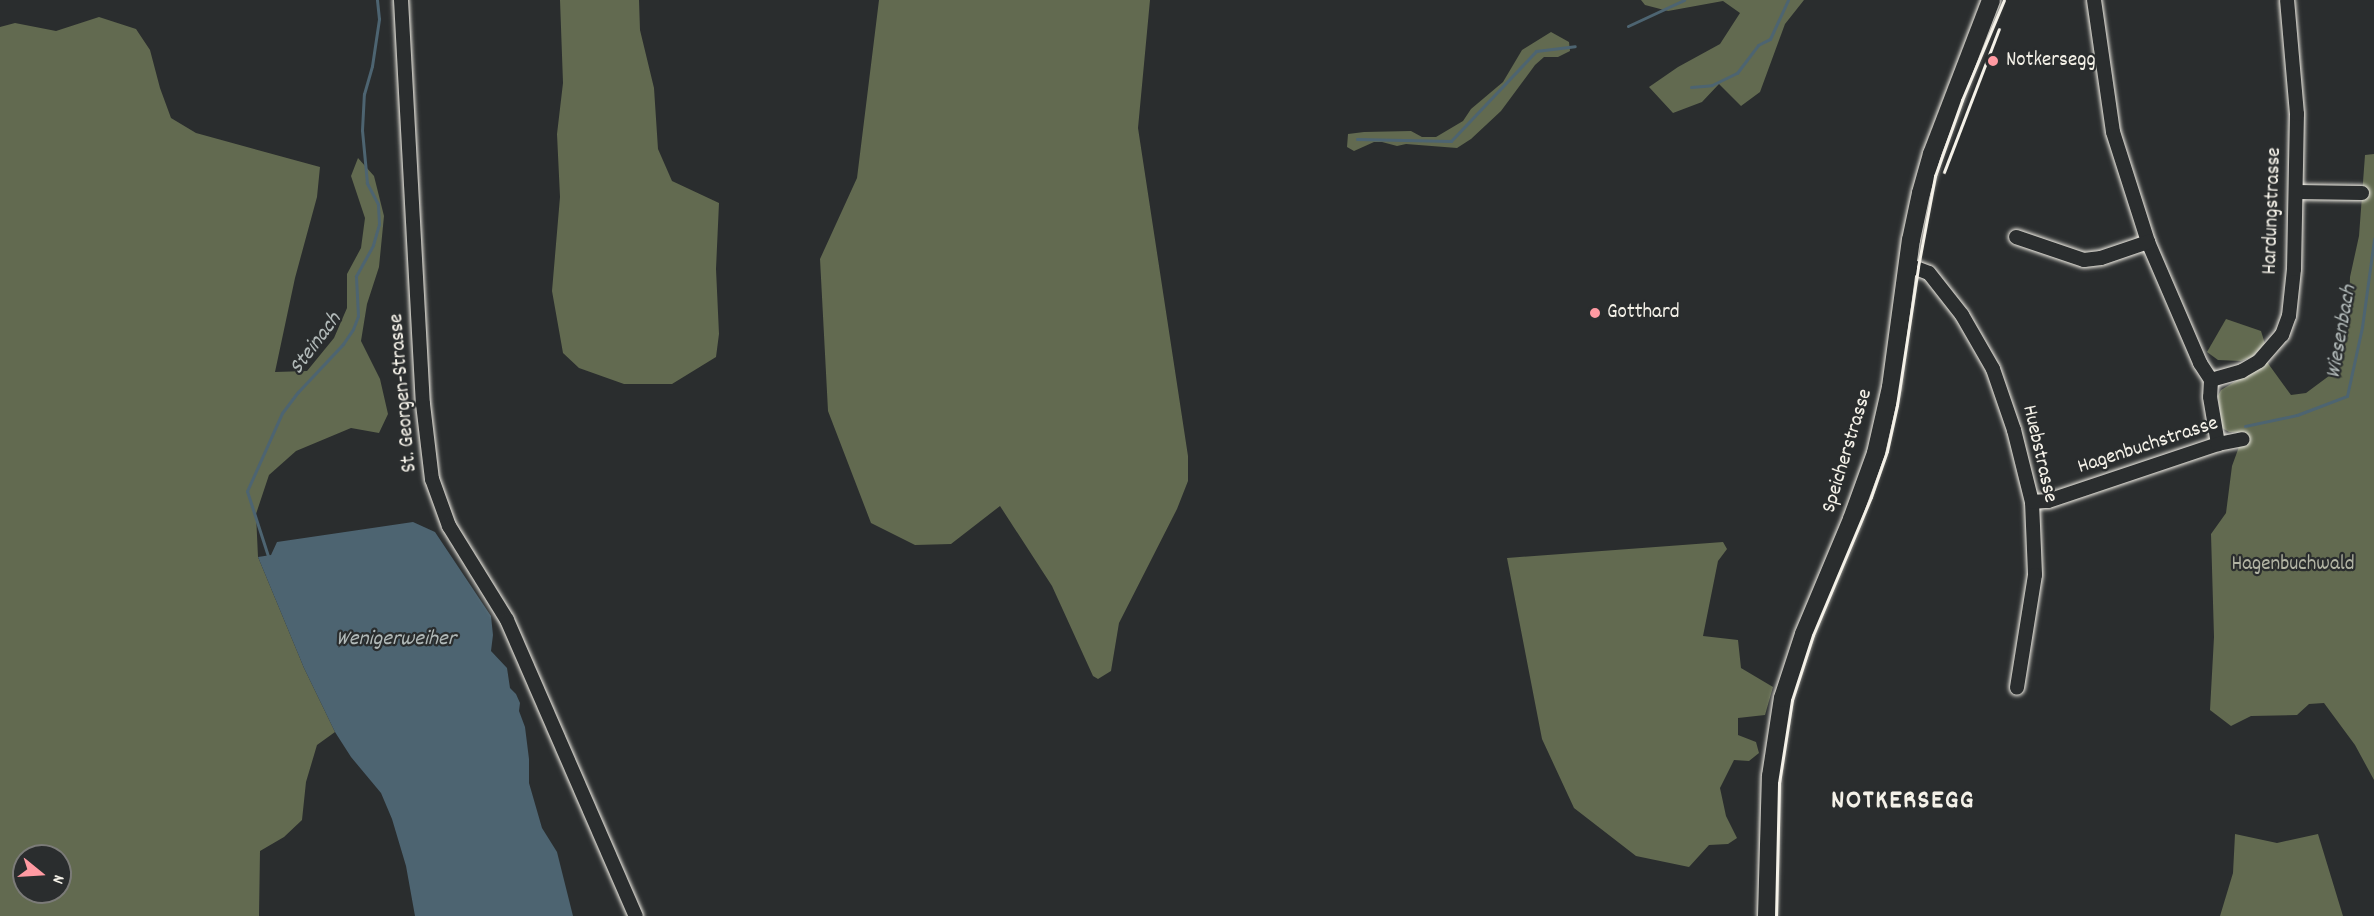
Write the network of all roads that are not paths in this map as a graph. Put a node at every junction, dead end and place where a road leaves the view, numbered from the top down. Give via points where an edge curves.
1 (401, 0) edge
2 (1991, 0) edge
3 (2094, 0) edge
4 (2287, 0) edge
5 (2297, 192) junction
6 (2362, 193) dead end
7 (2016, 237) dead end
8 (2148, 242) junction
9 (1908, 265) junction
10 (2211, 380) junction
11 (2243, 439) dead end
12 (2218, 444) junction
13 (2032, 502) junction
14 (2017, 688) dead end
15 (636, 916) edge
16 (1767, 916) edge

1 - 15 street, St. Georgen-Strasse via 423,392 432,480 446,521 507,620 525,658
2 - 9 main road, Speicherstrasse via 1932,154 1916,212
3 - 8 street via 2113,132
4 - 5 street, Hardungstrasse via 2297,114
5 - 6 street
5 - 10 street, Hardungstrasse via 2294,269 2289,316 2282,335 2259,361 2242,371
7 - 8 street via 2084,260
8 - 10 street
9 - 13 street, Huebstrasse via 1924,269 1938,283 1993,369
9 - 16 main road, Speicherstrasse via 1891,387 1876,453 1804,634 1783,698 1771,776
10 - 12 street
11 - 12 street, Hagenbuchstrasse
12 - 13 street, Hagenbuchstrasse via 2048,501
13 - 14 street, Huebstrasse via 2035,574

